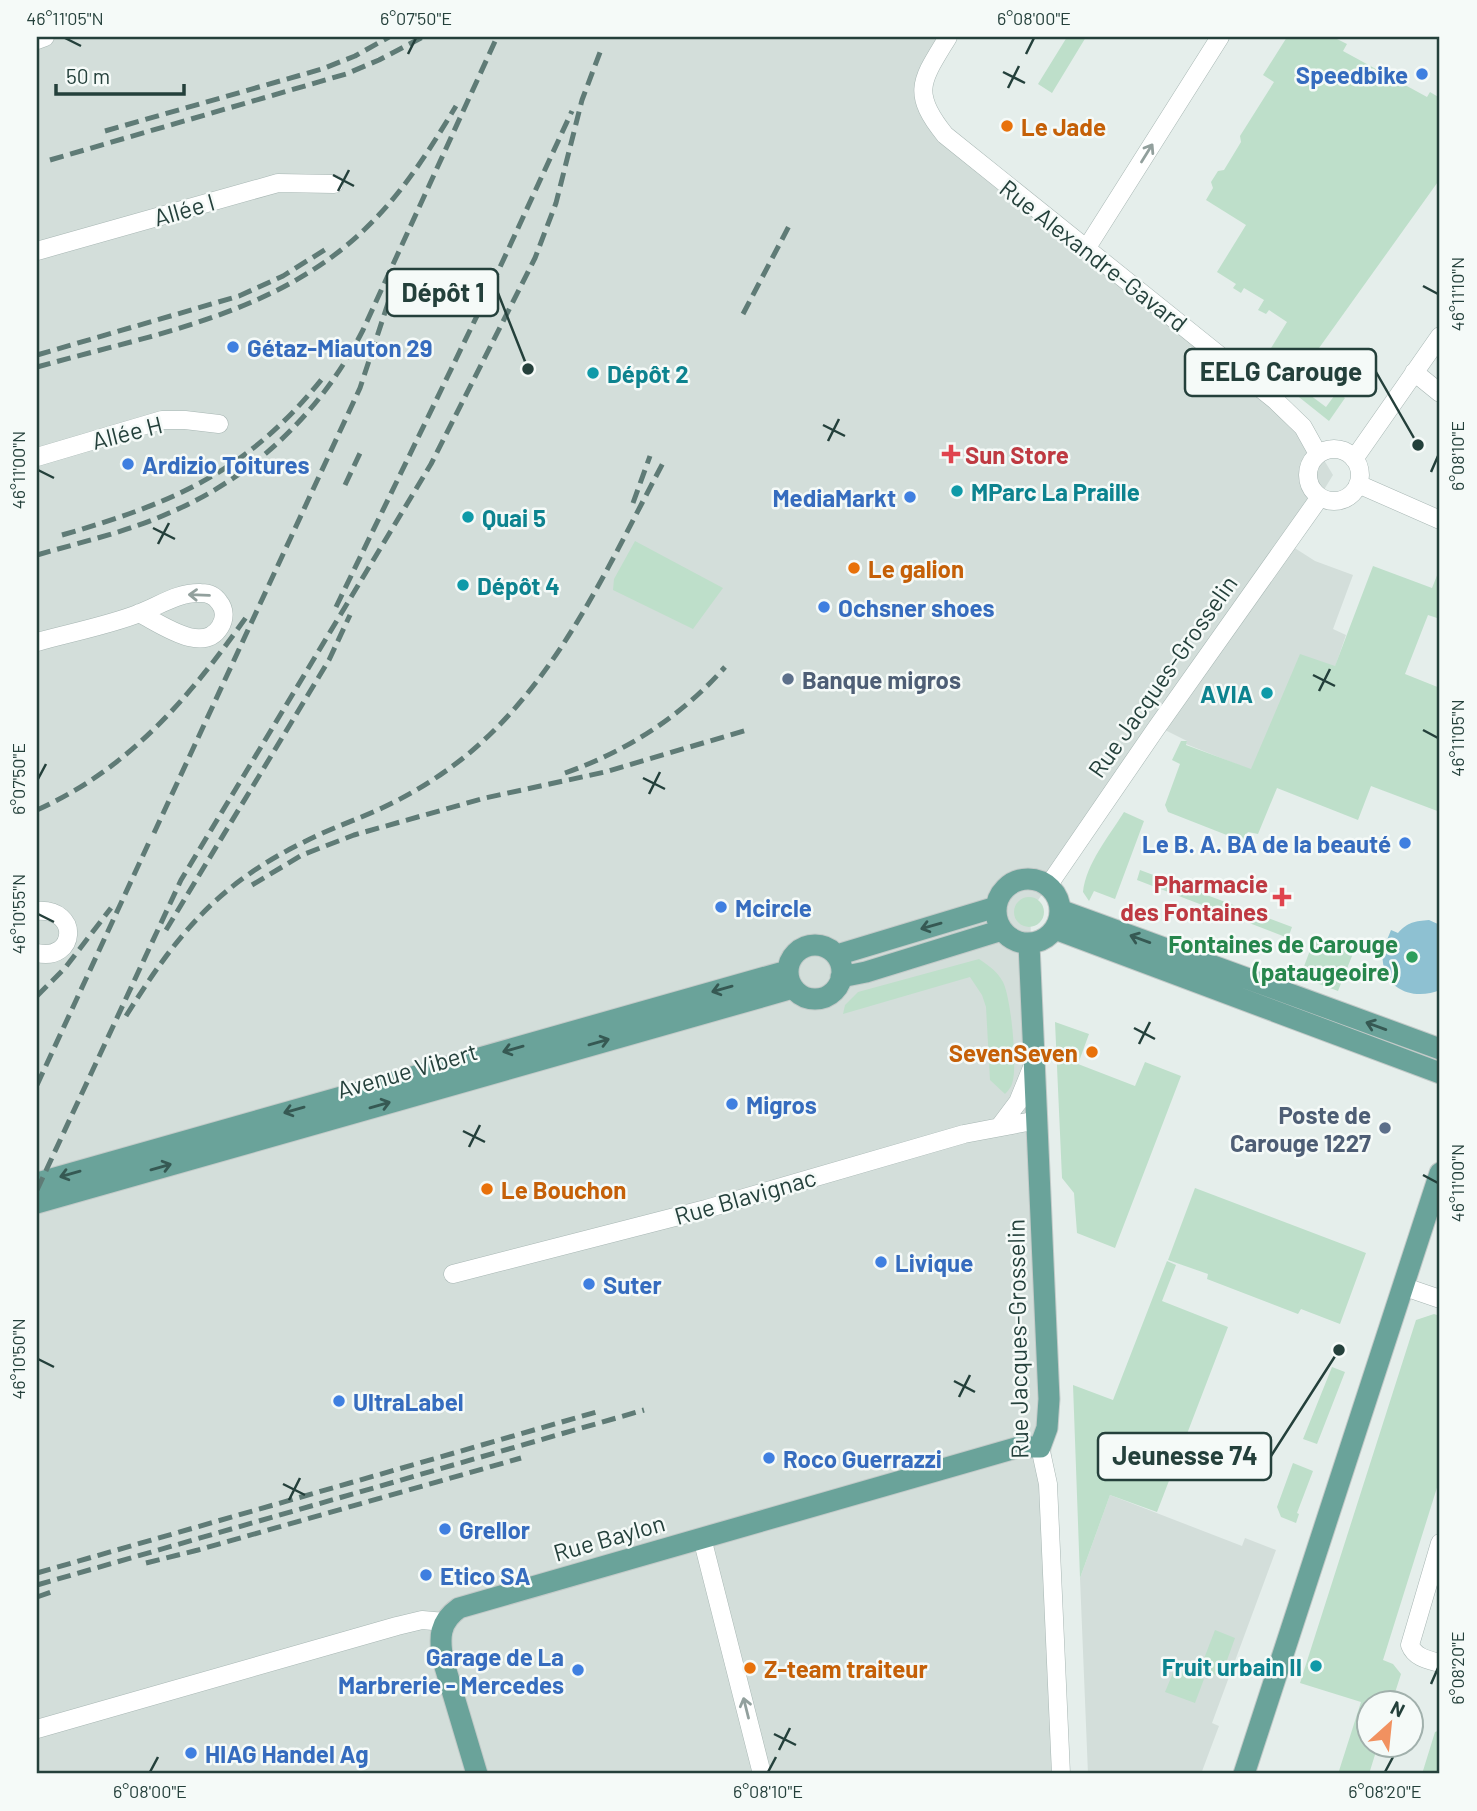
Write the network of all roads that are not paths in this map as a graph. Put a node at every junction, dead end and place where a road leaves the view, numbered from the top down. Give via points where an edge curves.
1 (45, 37) edge
2 (948, 37) edge
3 (1220, 37) edge
4 (37, 40) edge
5 (334, 184) dead end
6 (1086, 249) junction
7 (37, 251) edge
8 (1440, 336) edge
9 (1414, 372) junction
10 (1440, 393) edge
11 (219, 424) dead end
12 (1318, 454) junction
13 (37, 457) edge
14 (1354, 459) junction
15 (1358, 484) junction
16 (1320, 497) junction
17 (1440, 520) edge
18 (139, 613) dead end
19 (37, 642) edge
20 (1048, 886) junction
21 (996, 907) junction
22 (37, 911) edge
23 (1058, 919) junction
24 (1002, 930) junction
25 (1029, 944) junction
26 (37, 953) edge
27 (837, 955) junction
28 (842, 976) junction
29 (790, 980) junction
30 (1440, 1049) edge
31 (1033, 1063) junction
32 (1440, 1073) edge
33 (1038, 1120) junction
34 (1000, 1126) junction
35 (1440, 1173) edge
36 (37, 1183) edge
37 (37, 1203) edge
38 (453, 1274) dead end
39 (1402, 1286) junction
40 (1440, 1299) edge
41 (1040, 1447) junction
42 (702, 1538) junction
43 (1440, 1543) edge
44 (444, 1622) junction
45 (1440, 1663) edge
46 (37, 1729) edge
47 (477, 1774) edge
48 (762, 1774) edge
49 (1061, 1774) edge
50 (1244, 1774) edge

1 - 4 street
2 - 6 street, Rue Alexandre-Gavard via 923,83 927,112 955,145
6 -> 3 street
5 - 7 street, Allée I via 278,183
6 - 12 street, Rue Alexandre-Gavard via 1291,413
8 - 9 street
9 - 10 street
9 - 14 street
11 - 13 street, Allée H via 162,421
12 - 14 street via 1337,449
12 - 16 street via 1307,474
14 - 15 street
15 - 16 street via 1338,500
15 - 17 street
16 - 20 street, Rue Jacques-Grosselin
18 - 19 street
20 - 21 main road via 1033,880 1017,881 1003,891
20 - 23 main road via 1057,897
21 - 24 main road
21 -> 27 main road
22 - 26 street via 59,915 68,932 59,950 49,955
23 - 25 main road via 1046,938
30 -> 23 main road
23 - 32 main road
24 - 25 main road
24 - 28 main road
25 - 31 main road, Rue Jacques-Grosselin
27 - 28 main road
27 - 29 main road via 823,946 805,946 792,958
28 - 29 main road, Avenue Vibert via 835,990 820,998 805,997
29 -> 36 main road, Avenue Vibert
37 -> 29 main road, Avenue Vibert
31 - 33 main road, Rue Jacques-Grosselin
31 - 34 street via 1018,1102
33 - 34 street, Rue Blavignac
33 - 41 main road, Rue Jacques-Grosselin via 1049,1399
34 - 38 street, Rue Blavignac
35 - 39 main road
39 - 40 street
39 - 50 main road
41 - 42 main road, Rue Baylon via 1020,1447
41 - 49 street, Rue Jacques-Grosselin via 1048,1484
42 - 44 main road, Rue Baylon via 467,1605
48 -> 42 street
43 - 45 street via 1410,1645 1419,1656
44 - 46 street via 422,1620 397,1626
44 - 47 main road via 439,1642

